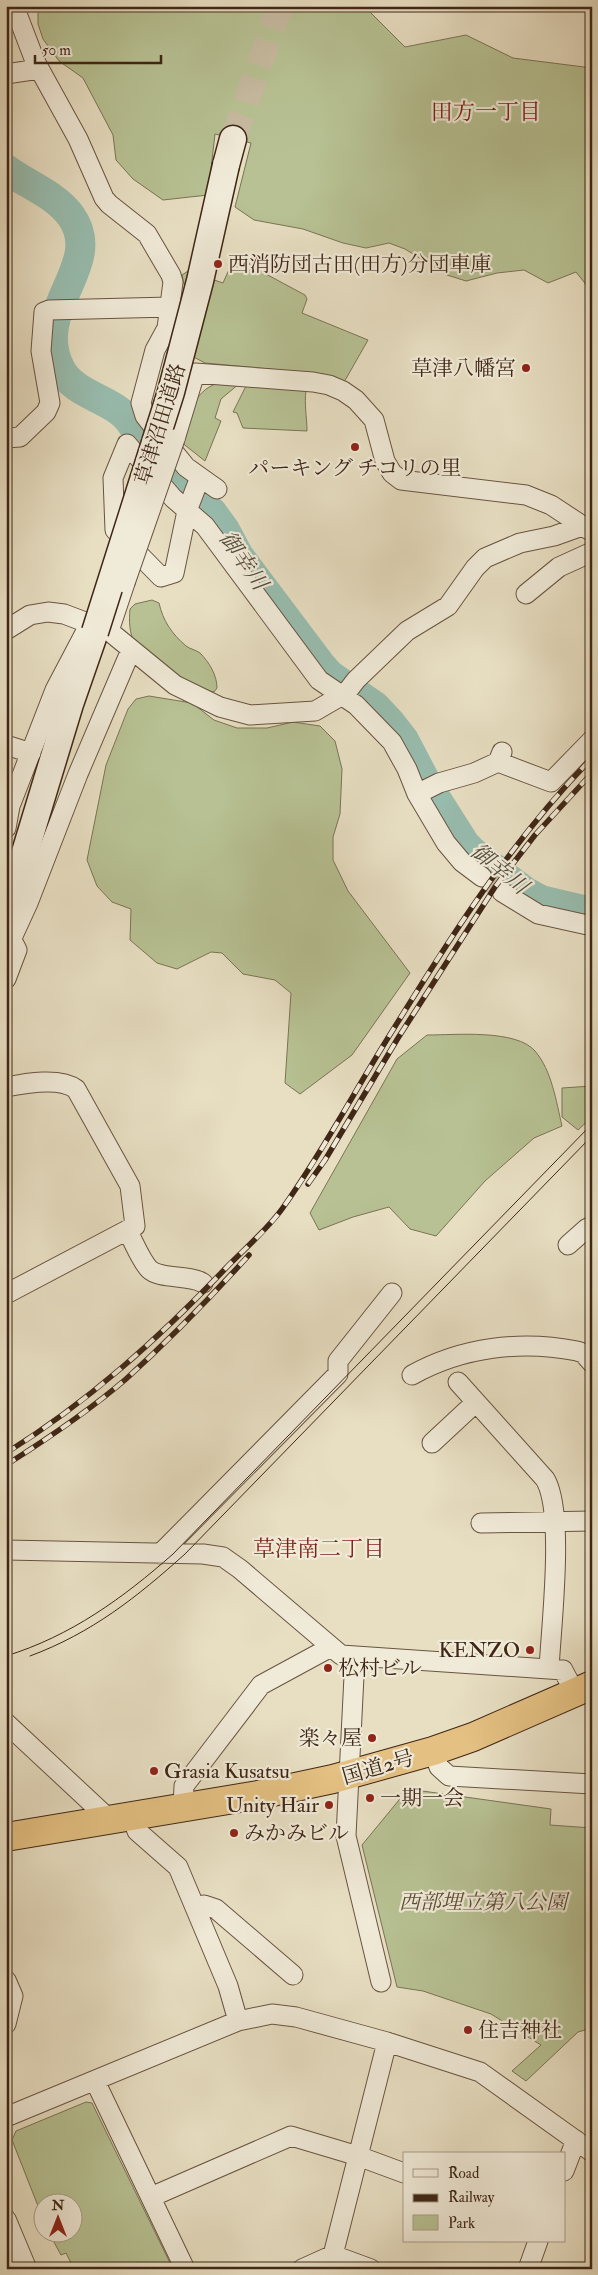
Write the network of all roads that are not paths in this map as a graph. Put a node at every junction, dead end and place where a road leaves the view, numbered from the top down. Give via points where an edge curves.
1 (14, 6) edge
2 (39, 69) junction
3 (6, 74) edge
4 (233, 139) tunnel mouth
5 (170, 308) junction
6 (167, 328) junction
7 (195, 373) junction
8 (6, 438) edge
9 (200, 479) junction
10 (217, 488) dead end
11 (188, 509) junction
12 (588, 529) edge
13 (592, 552) edge
14 (526, 594) dead end
15 (6, 630) edge
16 (97, 630) junction
17 (131, 650) junction
18 (348, 691) junction
19 (70, 704) junction
20 (592, 740) edge
21 (6, 745) edge
22 (31, 753) junction
23 (425, 790) junction
24 (6, 828) edge
25 (6, 863) edge
26 (482, 877) tunnel mouth
27 (502, 892) tunnel mouth
28 (6, 915) edge
29 (592, 926) edge
30 (10, 948) edge
31 (6, 979) edge
32 (6, 1087) edge
33 (592, 1226) edge
34 (127, 1230) junction
35 (568, 1245) dead end
36 (203, 1283) dead end
37 (392, 1293) dead end
38 (6, 1294) edge
39 (592, 1363) edge
40 (412, 1375) dead end
41 (458, 1382) dead end
42 (475, 1403) junction
43 (432, 1442) dead end
44 (592, 1521) edge
45 (555, 1522) junction
46 (481, 1523) dead end
47 (6, 1550) edge
48 (160, 1554) junction
49 (331, 1647) junction
50 (355, 1656) junction
51 (549, 1669) junction
52 (583, 1689) edge
53 (6, 1723) edge
54 (433, 1751) junction
55 (349, 1775) junction
56 (592, 1784) edge
57 (183, 1806) junction
58 (121, 1818) junction
59 (6, 1837) edge
60 (196, 1908) junction
61 (293, 1975) dead end
62 (6, 1980) edge
63 (381, 1982) dead end
64 (238, 2021) junction
65 (6, 2024) edge
66 (387, 2042) junction
67 (95, 2081) junction
68 (6, 2117) edge
69 (576, 2140) junction
70 (592, 2152) edge
71 (358, 2156) junction
72 (566, 2166) edge
73 (403, 2172) edge
74 (151, 2197) junction
75 (6, 2219) edge
76 (538, 2242) edge
77 (333, 2255) junction
78 (6, 2265) edge
79 (8, 2269) edge
80 (27, 2269) edge
81 (185, 2269) edge
82 (302, 2269) edge
83 (371, 2269) edge
84 (528, 2269) edge

1 - 2 street
2 - 3 street
2 - 5 street via 78,139 104,198 147,234 171,276
4 - 16 street, 草津沼田道路, bridge via 171,392 119,550
5 - 6 street
5 - 8 street via 44,312 41,351 50,403 46,412 20,437
6 - 7 street via 171,352
6 - 9 street via 155,350 141,403 145,416 186,467
7 - 12 street via 328,385 356,400 372,417 385,461 401,480 526,495 551,505
7 - 16 street, bridge via 125,583
9 - 10 street
9 - 11 street
11 - 11 street via 174,573 161,577 115,530 112,478 127,444 173,498
11 - 18 street via 205,526 319,680
12 - 18 street via 520,543 485,558 448,606 407,632
13 - 14 street via 559,567
15 - 16 street via 30,615 48,612 79,618
16 - 17 street
16 - 19 street, 草津沼田道路
16 - 22 street via 55,690
17 - 18 street via 192,694 220,707 250,715 315,712
17 - 30 street
18 - 23 street via 392,742 407,769
19 - 25 street, 草津沼田道路
19 - 28 street, 草津沼田道路
20 - 23 street via 551,782 500,757 474,773
21 - 22 street
22 - 24 street via 10,806
23 - 26 street via 454,853
27 - 29 street via 538,914
30 - 31 street via 17,950
32 - 34 street via 48,1083 70,1084 76,1089 130,1186 135,1226
33 - 35 street
34 - 36 street via 149,1269 156,1274 195,1278
34 - 38 street
37 - 48 street via 338,1360 338,1374
39 - 40 street via 577,1351 528,1345 483,1349
41 - 42 street
42 - 43 street
42 - 45 street via 545,1479 551,1493
44 - 45 street
45 - 46 street
45 - 51 street
47 - 48 street
48 - 49 street via 213,1555 232,1562
49 - 50 street via 341,1655
49 - 57 street via 261,1685 184,1786
50 - 51 street
50 - 55 street
51 - 52 street via 563,1670
52 - 54 highway, 国道2号 via 506,1724
53 - 58 street
54 - 55 highway, 国道2号
54 - 56 street via 439,1767 449,1776
55 - 57 highway, 国道2号 via 258,1795
55 - 63 street via 346,1836
57 - 58 highway, 国道2号
58 - 59 highway, 国道2号
58 - 60 street via 178,1867
60 - 61 street via 204,1905 216,1909
60 - 64 street via 228,1986
62 - 65 street via 13,1996
64 - 66 street via 272,2014 296,2017
64 - 67 street
66 - 69 street via 480,2072
66 - 71 street
67 - 68 street
67 - 74 street
69 - 70 street
69 - 72 street
71 - 73 street
71 - 74 street via 291,2136
71 - 77 street
74 - 81 street
75 - 80 street
76 - 84 street
77 - 82 street
77 - 83 street
78 - 79 street

